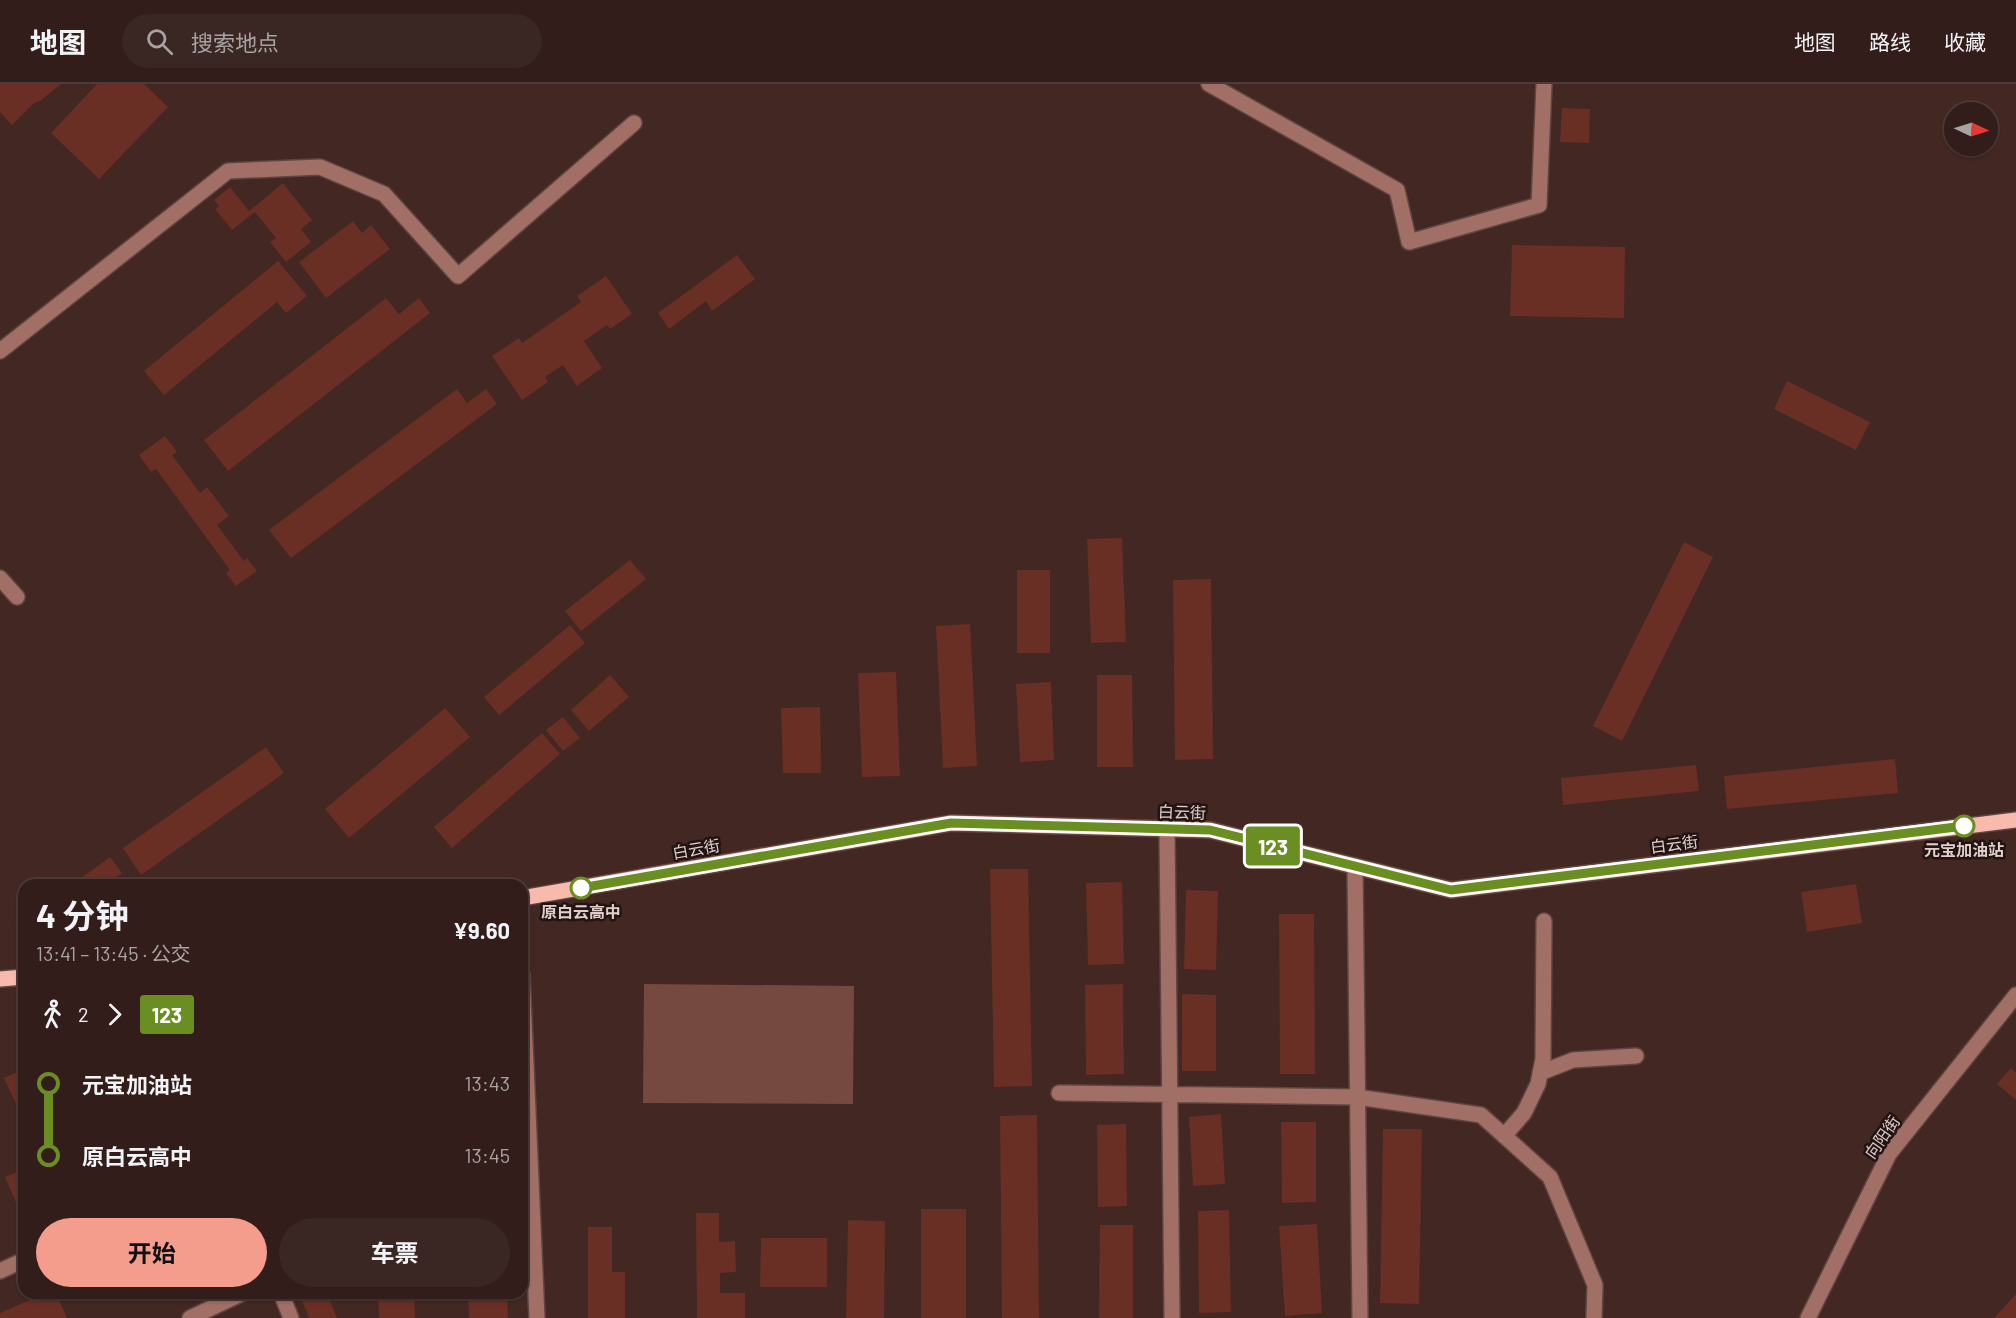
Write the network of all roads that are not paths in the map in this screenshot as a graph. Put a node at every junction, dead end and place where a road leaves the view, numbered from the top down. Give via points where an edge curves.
1 (1209, 84) edge
2 (1544, 84) edge
3 (634, 123) dead end
4 (0, 351) edge
5 (0, 578) edge
6 (18, 597) dead end
7 (2016, 820) edge
8 (1167, 829) junction
9 (1355, 866) junction
10 (528, 897) edge
11 (1544, 921) dead end
12 (18, 978) edge
13 (0, 979) edge
14 (2016, 995) edge
15 (1636, 1056) dead end
16 (1540, 1073) junction
17 (1059, 1093) dead end
18 (1171, 1094) junction
19 (1357, 1096) junction
20 (1504, 1136) junction
21 (528, 1215) edge
22 (18, 1263) edge
23 (0, 1271) edge
24 (230, 1299) edge
25 (283, 1299) edge
26 (190, 1318) edge
27 (291, 1318) edge
28 (537, 1318) edge
29 (1172, 1318) edge
30 (1360, 1318) edge
31 (1594, 1318) edge
32 (1808, 1318) edge

1 - 2 street via 1397,190 1409,242 1539,205
3 - 4 street via 458,276 384,194 320,167 228,171
5 - 6 street
7 - 9 main road, 白云街 via 1451,890
8 - 9 main road, 白云街 via 1210,830
8 - 10 main road, 白云街 via 951,823
8 - 18 street
9 - 19 street
11 - 16 street
12 - 13 main road
14 - 32 street, 向阳街 via 1888,1154
15 - 16 street via 1574,1060
16 - 20 street via 1524,1113
17 - 18 street
18 - 19 street
18 - 29 street
19 - 20 street via 1481,1115
19 - 30 street
20 - 31 street via 1550,1177 1595,1285
21 - 28 street
22 - 23 street
24 - 26 street
25 - 27 street

